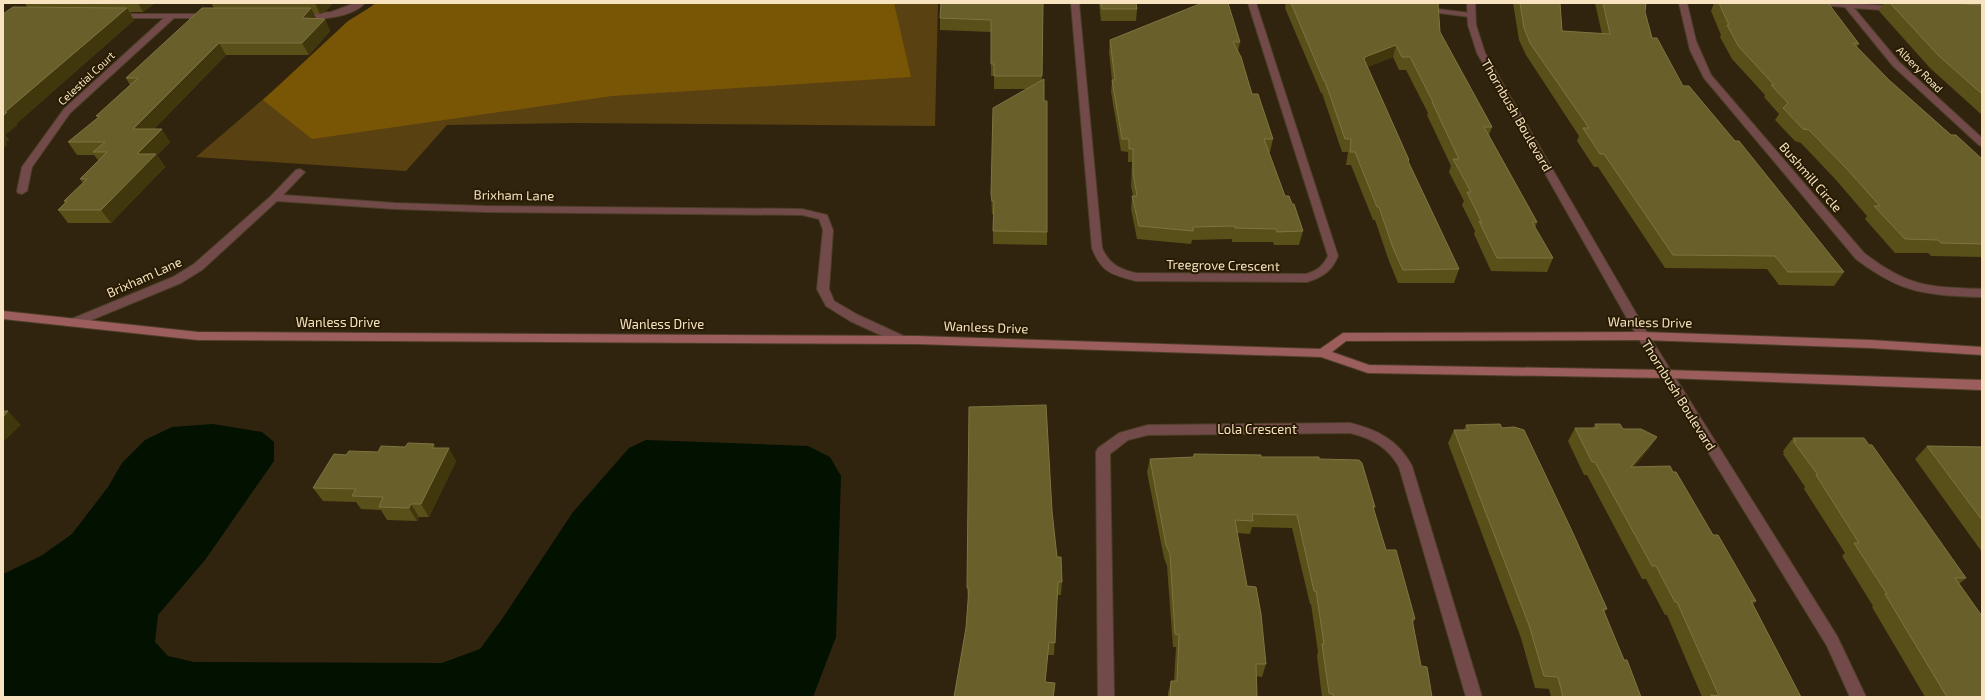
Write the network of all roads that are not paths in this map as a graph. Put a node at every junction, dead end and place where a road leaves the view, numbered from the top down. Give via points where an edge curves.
1 (361, 3) edge
2 (1075, 3) edge
3 (1252, 3) edge
4 (1471, 3) edge
5 (1683, 3) edge
6 (1818, 3) edge
7 (1846, 5) junction
8 (1415, 8) edge
9 (1902, 9) edge
10 (1470, 15) junction
11 (108, 16) edge
12 (172, 16) junction
13 (217, 16) edge
14 (293, 17) edge
15 (1982, 143) edge
16 (300, 172) dead end
17 (22, 191) dead end
18 (275, 198) junction
19 (1982, 293) edge
20 (3, 315) edge
21 (73, 322) junction
22 (1643, 336) junction
23 (902, 340) junction
24 (1982, 351) edge
25 (1322, 352) junction
26 (1666, 374) junction
27 (1982, 385) edge
28 (1106, 697) edge
29 (1474, 697) edge
30 (1858, 697) edge

1 - 14 street via 336,15
2 - 3 street, Treegrove Crescent via 1097,248 1102,262 1116,272 1136,277 1307,278 1328,267 1333,256
4 - 10 street, Thornbush Boulevard
5 - 19 street, Bushmill Circle via 1689,36 1697,60 1707,76 1860,256 1897,282 1925,291
6 - 7 street
7 - 9 street
7 - 15 street, Albery Road via 1901,69
8 - 10 street
10 - 22 street, Thornbush Boulevard via 1481,53
11 - 12 street
12 - 13 street
12 - 17 street, Celestial Court via 67,111 27,168
16 - 18 street
18 - 21 street, Brixham Lane via 198,267 177,280
18 - 23 street, Brixham Lane via 485,209 802,212 823,217 828,230 822,289 830,303 854,318
20 - 21 main road, Wanless Drive
21 - 23 main road, Wanless Drive via 198,336
22 - 24 main road, Wanless Drive via 1870,344
22 - 25 main road, Wanless Drive via 1343,337
22 - 26 street, Thornbush Boulevard
23 - 25 main road, Wanless Drive
25 - 26 main road, Wanless Drive via 1368,369
26 - 27 main road, Wanless Drive
26 - 30 street, Thornbush Boulevard via 1832,641
28 - 29 street, Lola Crescent via 1103,452 1115,441 1130,433 1148,430 1350,428 1378,436 1400,455

